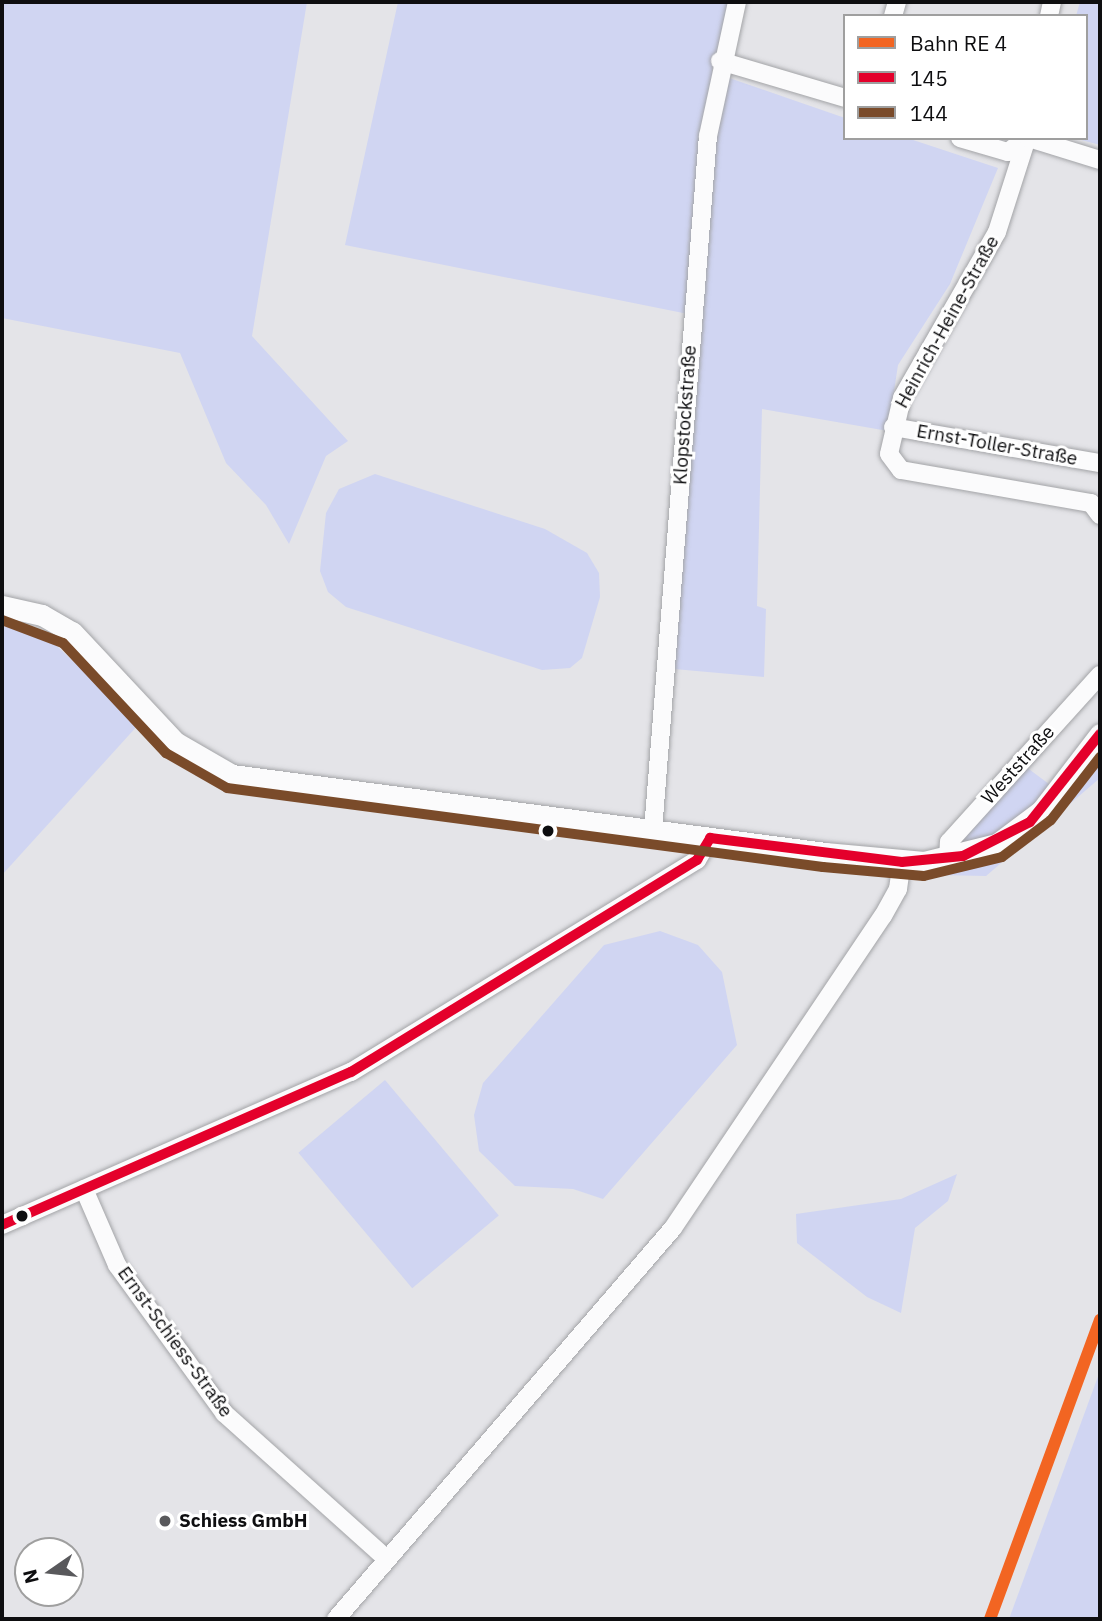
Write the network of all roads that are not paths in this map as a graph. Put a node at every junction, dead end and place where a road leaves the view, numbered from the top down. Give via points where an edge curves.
1 (737, 2) edge
2 (720, 61) junction
3 (843, 98) edge
4 (967, 140) edge
5 (1024, 140) edge
6 (1026, 140) edge
7 (1034, 140) edge
8 (1100, 160) edge
9 (893, 427) junction
10 (1100, 463) edge
11 (1100, 515) edge
12 (2, 606) edge
13 (1100, 675) edge
14 (1100, 734) edge
15 (653, 831) junction
16 (710, 838) junction
17 (948, 860) junction
18 (902, 862) junction
19 (84, 1189) junction
20 (2, 1225) edge
21 (387, 1559) junction
22 (336, 1619) edge

1 - 2 street, Klopstockstraße
2 - 3 street
2 - 15 street, Klopstockstraße via 692,318
4 - 5 street via 1008,152
6 - 9 street, Heinrich-Heine-Straße via 997,232 902,398
7 - 8 street
9 - 10 street, Ernst-Toller-Straße
9 - 11 street, Heinrich-Heine-Straße via 889,454 901,470 1091,503
12 - 15 main road via 42,615 72,632 175,742 222,771
13 - 17 street, Weststraße via 949,842
14 - 17 main road via 1030,822 997,844
15 - 16 main road
16 - 18 main road
16 - 19 street via 697,860 384,1054
17 - 18 main road
18 - 21 street via 898,889 673,1228
19 - 20 street
19 - 21 street, Ernst-Schiess-Straße via 117,1265 224,1413
21 - 22 street

